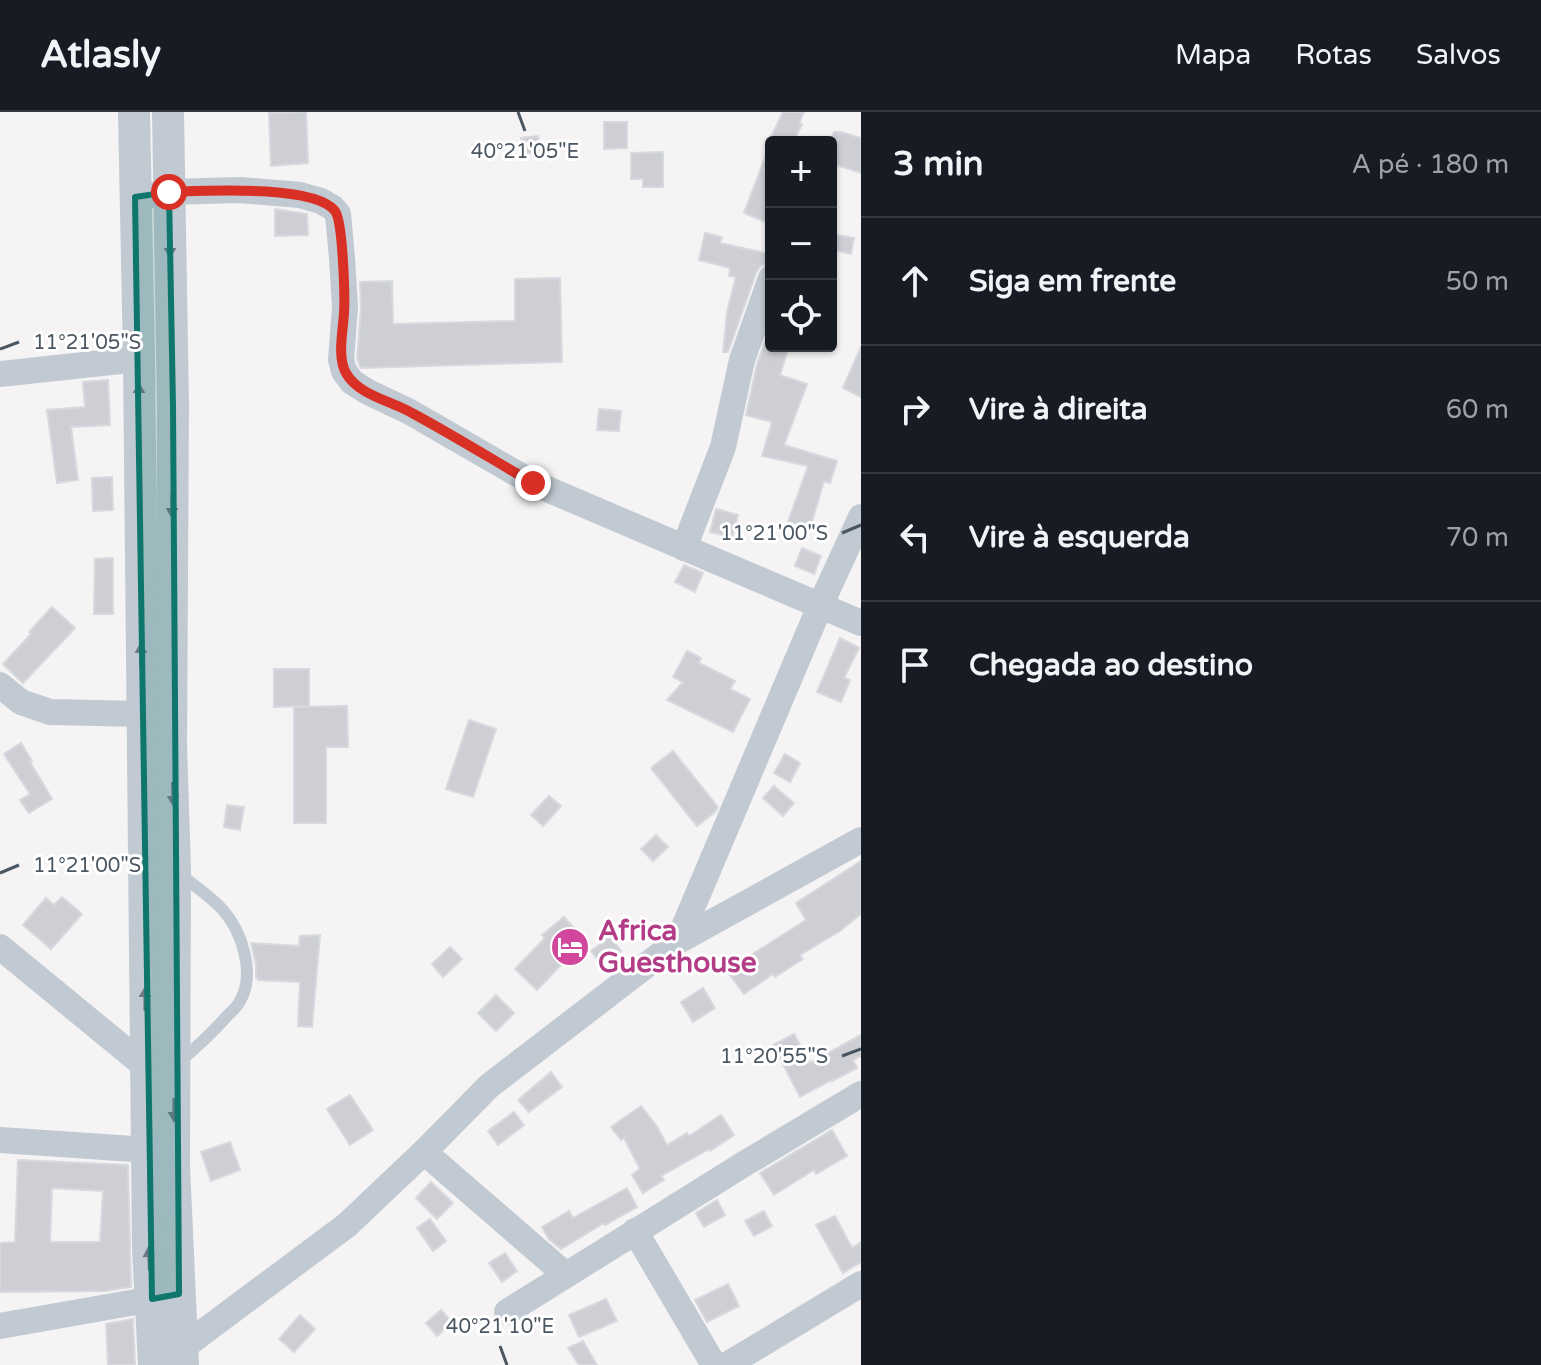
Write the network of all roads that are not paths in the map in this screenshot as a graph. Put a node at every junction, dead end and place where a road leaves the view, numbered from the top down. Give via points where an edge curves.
1 (134, 112) edge
2 (168, 112) edge
3 (169, 192) junction
4 (135, 197) junction
5 (770, 280) edge
6 (139, 359) junction
7 (0, 374) edge
8 (861, 517) edge
9 (684, 548) junction
10 (820, 606) junction
11 (861, 623) edge
12 (0, 685) edge
13 (152, 735) junction
14 (861, 840) edge
15 (159, 869) junction
16 (678, 941) junction
17 (0, 947) edge
18 (159, 1066) junction
19 (861, 1094) edge
20 (0, 1140) edge
21 (148, 1150) junction
22 (424, 1152) junction
23 (635, 1231) junction
24 (566, 1275) junction
25 (861, 1284) edge
26 (165, 1297) junction
27 (507, 1312) dead end
28 (0, 1326) edge
29 (168, 1358) edge
30 (714, 1365) edge
31 (727, 1365) edge

1 - 4 street
2 - 3 street
3 - 4 street
3 - 9 street via 300,195 333,208 338,214 345,307 341,360 352,382 533,483
3 -> 13 street via 173,406
4 - 6 street
5 - 9 street via 742,360 723,447
6 - 7 street
13 -> 6 street
8 - 10 street
9 - 10 street
10 - 11 street
10 - 16 street
12 - 13 street via 21,702 50,712
13 - 15 street
14 - 16 street
15 - 18 street
15 - 18 lane via 222,909 244,946 247,971 241,1001 199,1046
16 - 22 street via 489,1086
17 - 18 street
18 - 21 street
18 -> 26 street via 174,1166
19 - 23 street
20 - 21 street
26 -> 21 street via 148,1248
22 - 24 street
22 - 29 street via 347,1225
23 - 24 street
23 - 30 street
24 - 27 street
25 - 31 street
26 - 28 street
26 - 29 street

